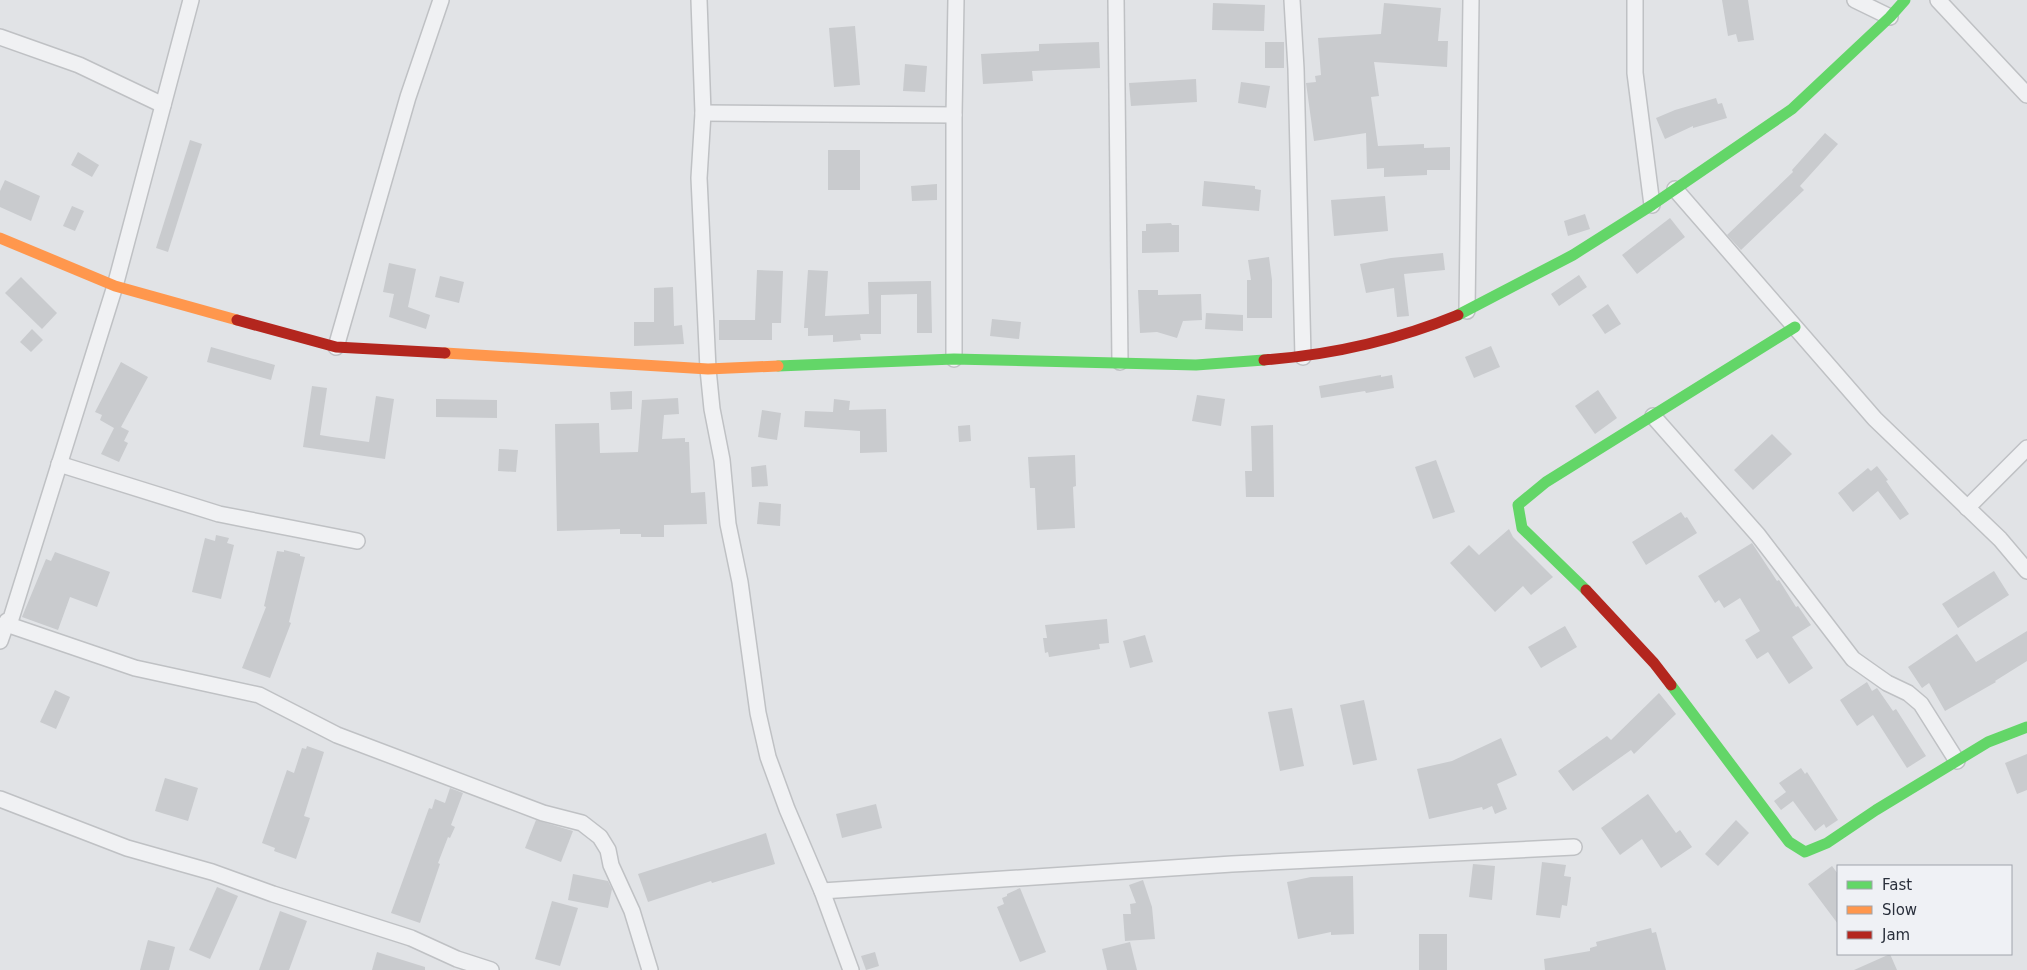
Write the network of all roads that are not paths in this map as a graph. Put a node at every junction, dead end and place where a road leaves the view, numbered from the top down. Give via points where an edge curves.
1 (191, 0) edge
2 (441, 0) edge
3 (699, 0) edge
4 (956, 0) edge
5 (1116, 0) edge
6 (1292, 0) edge
7 (1471, 0) edge
8 (1635, 0) edge
9 (1855, 0) edge
10 (1905, 0) edge
11 (1938, 0) edge
12 (1890, 17) junction
13 (0, 37) edge
14 (2027, 95) edge
15 (163, 106) junction
16 (703, 113) junction
17 (954, 115) junction
18 (1675, 189) junction
19 (1652, 205) junction
20 (0, 238) edge
21 (114, 286) junction
22 (1467, 311) junction
23 (1794, 327) junction
24 (336, 347) junction
25 (1302, 356) junction
26 (954, 360) junction
27 (1120, 362) junction
28 (708, 369) junction
29 (1653, 416) junction
30 (2027, 448) edge
31 (59, 464) junction
32 (1967, 508) junction
33 (357, 541) dead end
34 (2027, 571) edge
35 (5, 621) edge
36 (0, 641) edge
37 (2027, 727) edge
38 (1957, 761) junction
39 (0, 799) edge
40 (1574, 847) dead end
41 (822, 891) junction
42 (491, 970) edge
43 (650, 970) edge
44 (851, 970) edge

1 - 15 street
2 - 24 street via 408,97
3 - 16 street
4 - 17 street
5 - 27 street
6 - 25 street
7 - 22 street
8 - 19 street via 1635,72
9 - 12 street
10 - 12 street
11 - 14 street
12 - 18 street via 1792,108
13 - 15 street via 79,65
15 - 21 street
16 - 17 street
16 - 28 street via 699,178
17 - 26 street
18 - 19 street
18 - 23 street
19 - 22 street via 1573,255
20 - 21 street
21 - 24 street
21 - 31 street
22 - 25 street via 1423,329
23 - 29 street
23 - 32 street via 1875,419
24 - 28 street
25 - 27 street via 1196,365
26 - 27 street
26 - 28 street
28 - 41 street via 728,524 740,582 758,713 768,757
29 - 38 street via 1758,534 1853,659 1921,704
29 - 38 street via 1546,482 1518,505 1522,528 1654,663 1789,842 1805,852 1827,842
30 - 32 street
31 - 33 street via 219,514
31 - 35 street
32 - 34 street via 2000,539
35 - 36 street
35 - 43 street via 135,668 259,695 337,734 542,813 582,822 608,850 611,865 632,911
37 - 38 street via 1988,742
39 - 42 street via 127,848 212,872 411,938
40 - 41 street via 1232,864
41 - 44 street

